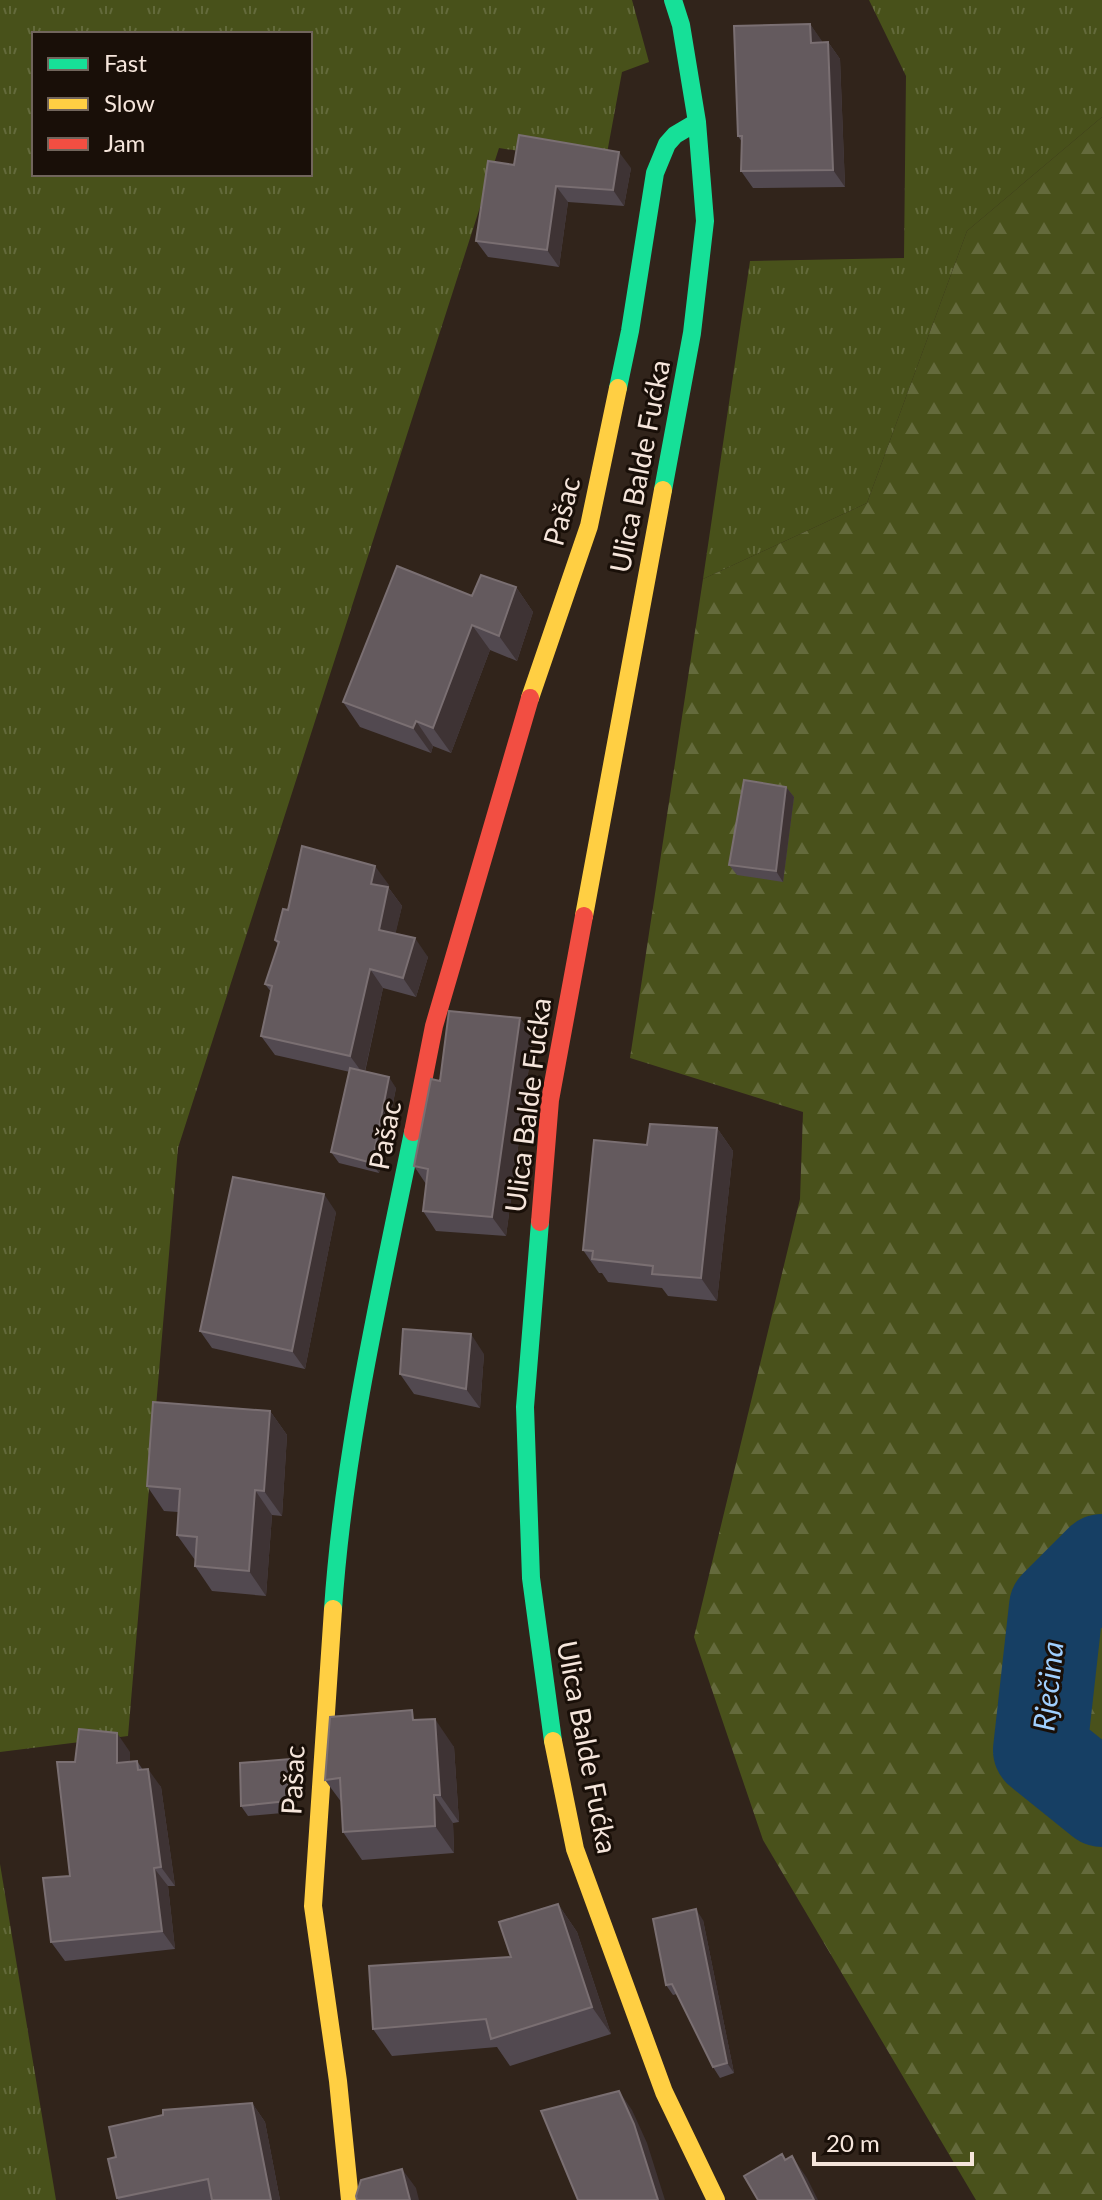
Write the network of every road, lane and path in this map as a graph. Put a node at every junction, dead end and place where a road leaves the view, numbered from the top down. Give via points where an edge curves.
1 (673, 0) edge
2 (697, 122) junction
3 (350, 2200) edge
4 (716, 2200) edge

1 - 2 main road, Ulica Balde Fućka
2 - 3 main road, Pašac via 667,144 655,173 630,331 589,526 528,705 434,1026 338,1532 313,1906
2 - 4 main road, Ulica Balde Fućka via 705,221 694,317 550,1100 525,1407 531,1578 549,1719 575,1849 664,2092

